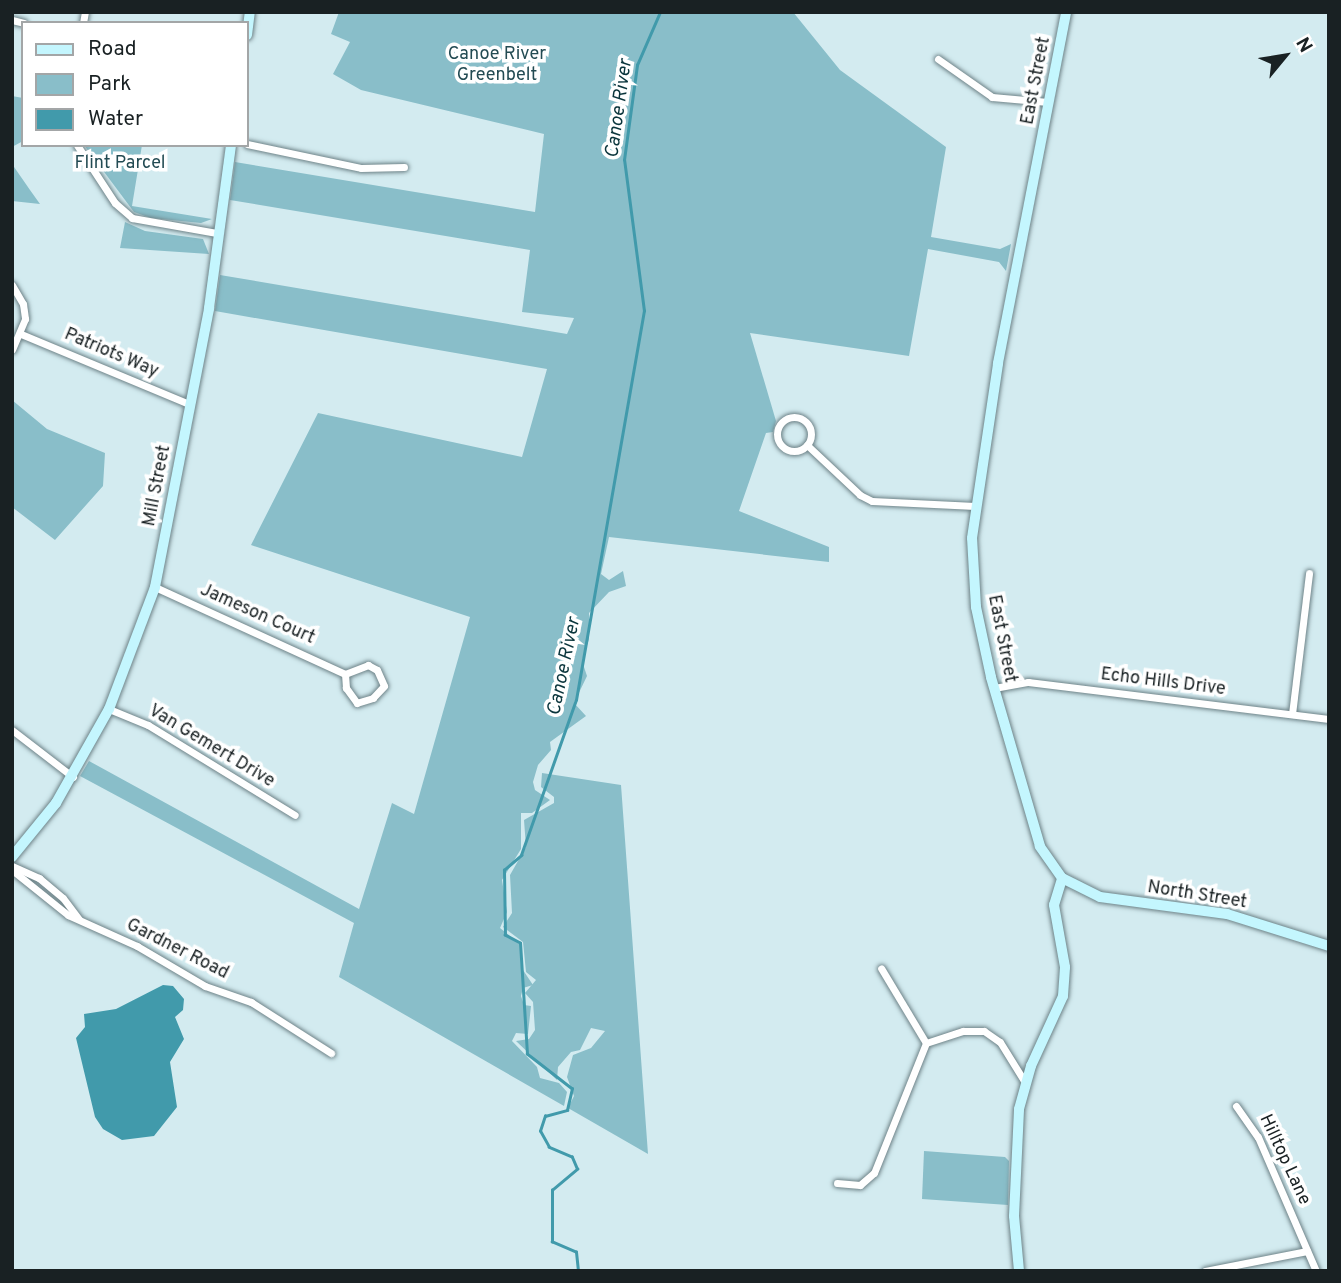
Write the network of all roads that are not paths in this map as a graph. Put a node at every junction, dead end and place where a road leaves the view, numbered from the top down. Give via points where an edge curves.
1 (1066, 12) edge
2 (938, 59) dead end
3 (1048, 102) junction
4 (248, 144) edge
5 (78, 147) edge
6 (231, 147) edge
7 (404, 167) dead end
8 (218, 233) junction
9 (12, 285) edge
10 (21, 334) junction
11 (12, 349) edge
12 (189, 404) junction
13 (807, 445) junction
14 (975, 506) junction
15 (1309, 573) dead end
16 (155, 587) junction
17 (345, 674) junction
18 (994, 688) junction
19 (109, 709) junction
20 (1292, 714) junction
21 (1329, 719) edge
22 (12, 730) edge
23 (73, 777) junction
24 (295, 815) dead end
25 (12, 857) edge
26 (12, 868) edge
27 (1062, 878) junction
28 (80, 920) junction
29 (1329, 946) edge
30 (881, 968) dead end
31 (926, 1043) junction
32 (331, 1053) dead end
33 (1026, 1084) junction
34 (1236, 1106) dead end
35 (837, 1183) dead end
36 (1307, 1251) junction
37 (1019, 1271) edge
38 (1205, 1271) edge
39 (1316, 1271) edge

1 - 3 street, East Street
2 - 3 street via 992,97
3 - 14 street, East Street
4 - 7 street via 361,168
5 - 8 street via 115,203 132,218
6 - 8 street, Mill Street
8 - 12 street, Mill Street
9 - 10 street via 24,311
10 - 11 street
10 - 12 street, Patriots Way
12 - 16 street, Mill Street
13 - 13 street via 811,434 807,423 798,417 782,422 778,437 783,446 798,450
13 - 14 street via 872,501
14 - 18 street, East Street via 976,607
15 - 20 street
16 - 17 street, Jameson Court
16 - 19 street, Mill Street
17 - 17 street via 368,665 377,670 384,686 373,698 357,703 346,688
18 - 20 street, Echo Hills Drive via 1028,682
18 - 27 street, East Street via 1040,846
19 - 23 street, Mill Street
19 - 24 street, Van Gemert Drive via 148,725
20 - 21 street, Echo Hills Drive
22 - 23 street
23 - 25 street, Mill Street
26 - 28 street, Gardner Road via 39,894
26 - 28 street via 39,878
27 - 29 street, North Street via 1100,897 1227,914
27 - 33 street via 1054,905 1065,967 1063,996
28 - 32 street, Gardner Road via 137,946 205,986 251,1002
30 - 31 street
31 - 33 street via 963,1031 985,1031 1000,1042
31 - 35 street via 874,1173 860,1185
33 - 37 street via 1019,1109 1016,1172
34 - 36 street, Hilltop Lane via 1258,1137
36 - 38 street
36 - 39 street, Hilltop Lane

